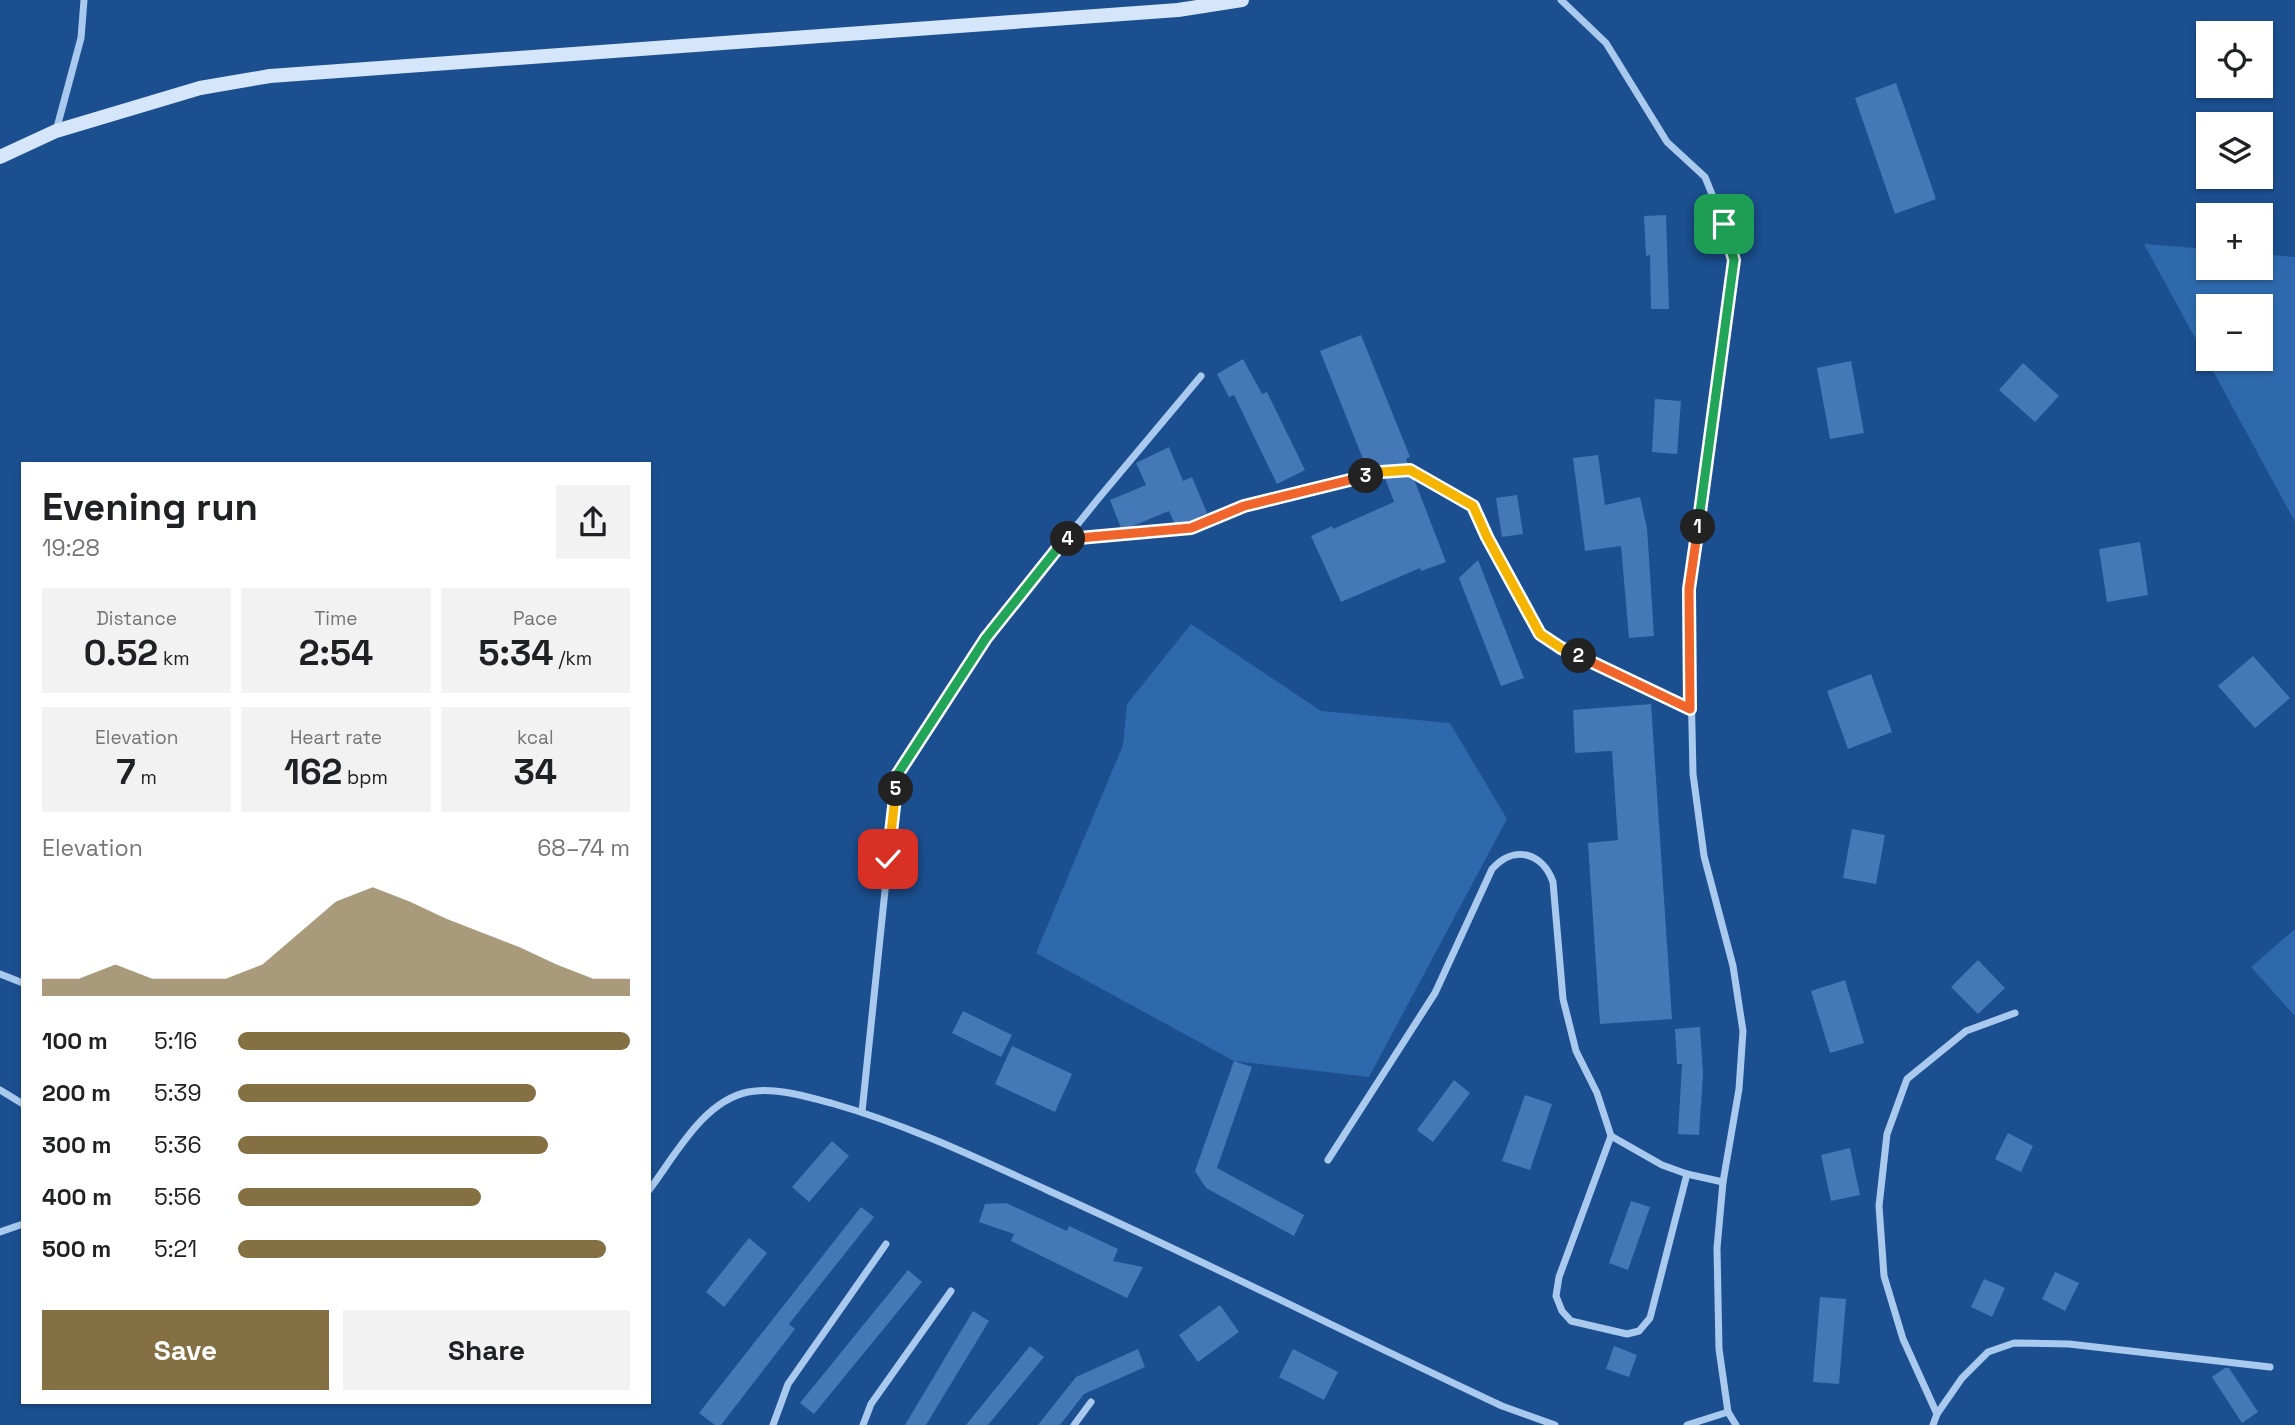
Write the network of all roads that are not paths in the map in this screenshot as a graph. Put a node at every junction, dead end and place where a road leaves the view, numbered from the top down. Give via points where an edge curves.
1 (85, 0) edge
2 (1242, 0) edge
3 (1561, 0) edge
4 (56, 131) junction
5 (0, 156) edge
6 (1201, 376) dead end
7 (1065, 539) junction
8 (1690, 709) junction
9 (0, 974) edge
10 (21, 983) edge
11 (2015, 1013) dead end
12 (0, 1090) edge
13 (21, 1103) edge
14 (862, 1112) junction
15 (1611, 1136) junction
16 (1328, 1160) dead end
17 (1687, 1174) junction
18 (1723, 1182) junction
19 (651, 1187) edge
20 (21, 1225) edge
21 (0, 1232) edge
22 (886, 1244) dead end
23 (951, 1291) dead end
24 (2270, 1367) dead end
25 (1091, 1402) dead end
26 (1728, 1412) junction
27 (1937, 1414) junction
28 (773, 1425) edge
29 (863, 1425) edge
30 (1074, 1425) edge
31 (1555, 1425) edge
32 (1686, 1425) edge
33 (1736, 1425) edge
34 (1933, 1425) edge

1 - 4 street via 81,38
2 - 4 main road via 1178,10 270,76 200,88
3 - 8 street via 1606,43 1667,142 1705,177 1734,260 1689,589
4 - 5 main road
6 - 7 street
7 - 8 street via 1191,528 1244,506 1381,472 1410,470 1473,506 1540,634
7 - 14 street via 986,638 897,775
8 - 18 street via 1704,856 1733,966 1742,1031 1739,1089
9 - 10 street
11 - 27 street via 1966,1031 1907,1079 1887,1134 1879,1206 1884,1276 1903,1339
12 - 13 street
14 - 19 street via 800,1095 765,1090 745,1093 721,1102 700,1121
14 - 31 street via 929,1136 1502,1406
15 - 16 street via 1576,1051 1563,999 1553,882 1548,868 1537,859 1515,853 1492,869 1435,993
15 - 17 street
15 - 17 street via 1559,1277 1556,1296 1571,1321 1627,1334 1639,1331 1650,1318
17 - 18 street
18 - 26 street via 1717,1248 1718,1349
20 - 21 street
22 - 28 street via 788,1384
23 - 29 street via 871,1404
24 - 27 street via 2069,1344 2014,1343 1988,1352 1962,1378
25 - 30 street
26 - 32 street
26 - 33 street
27 - 34 street

